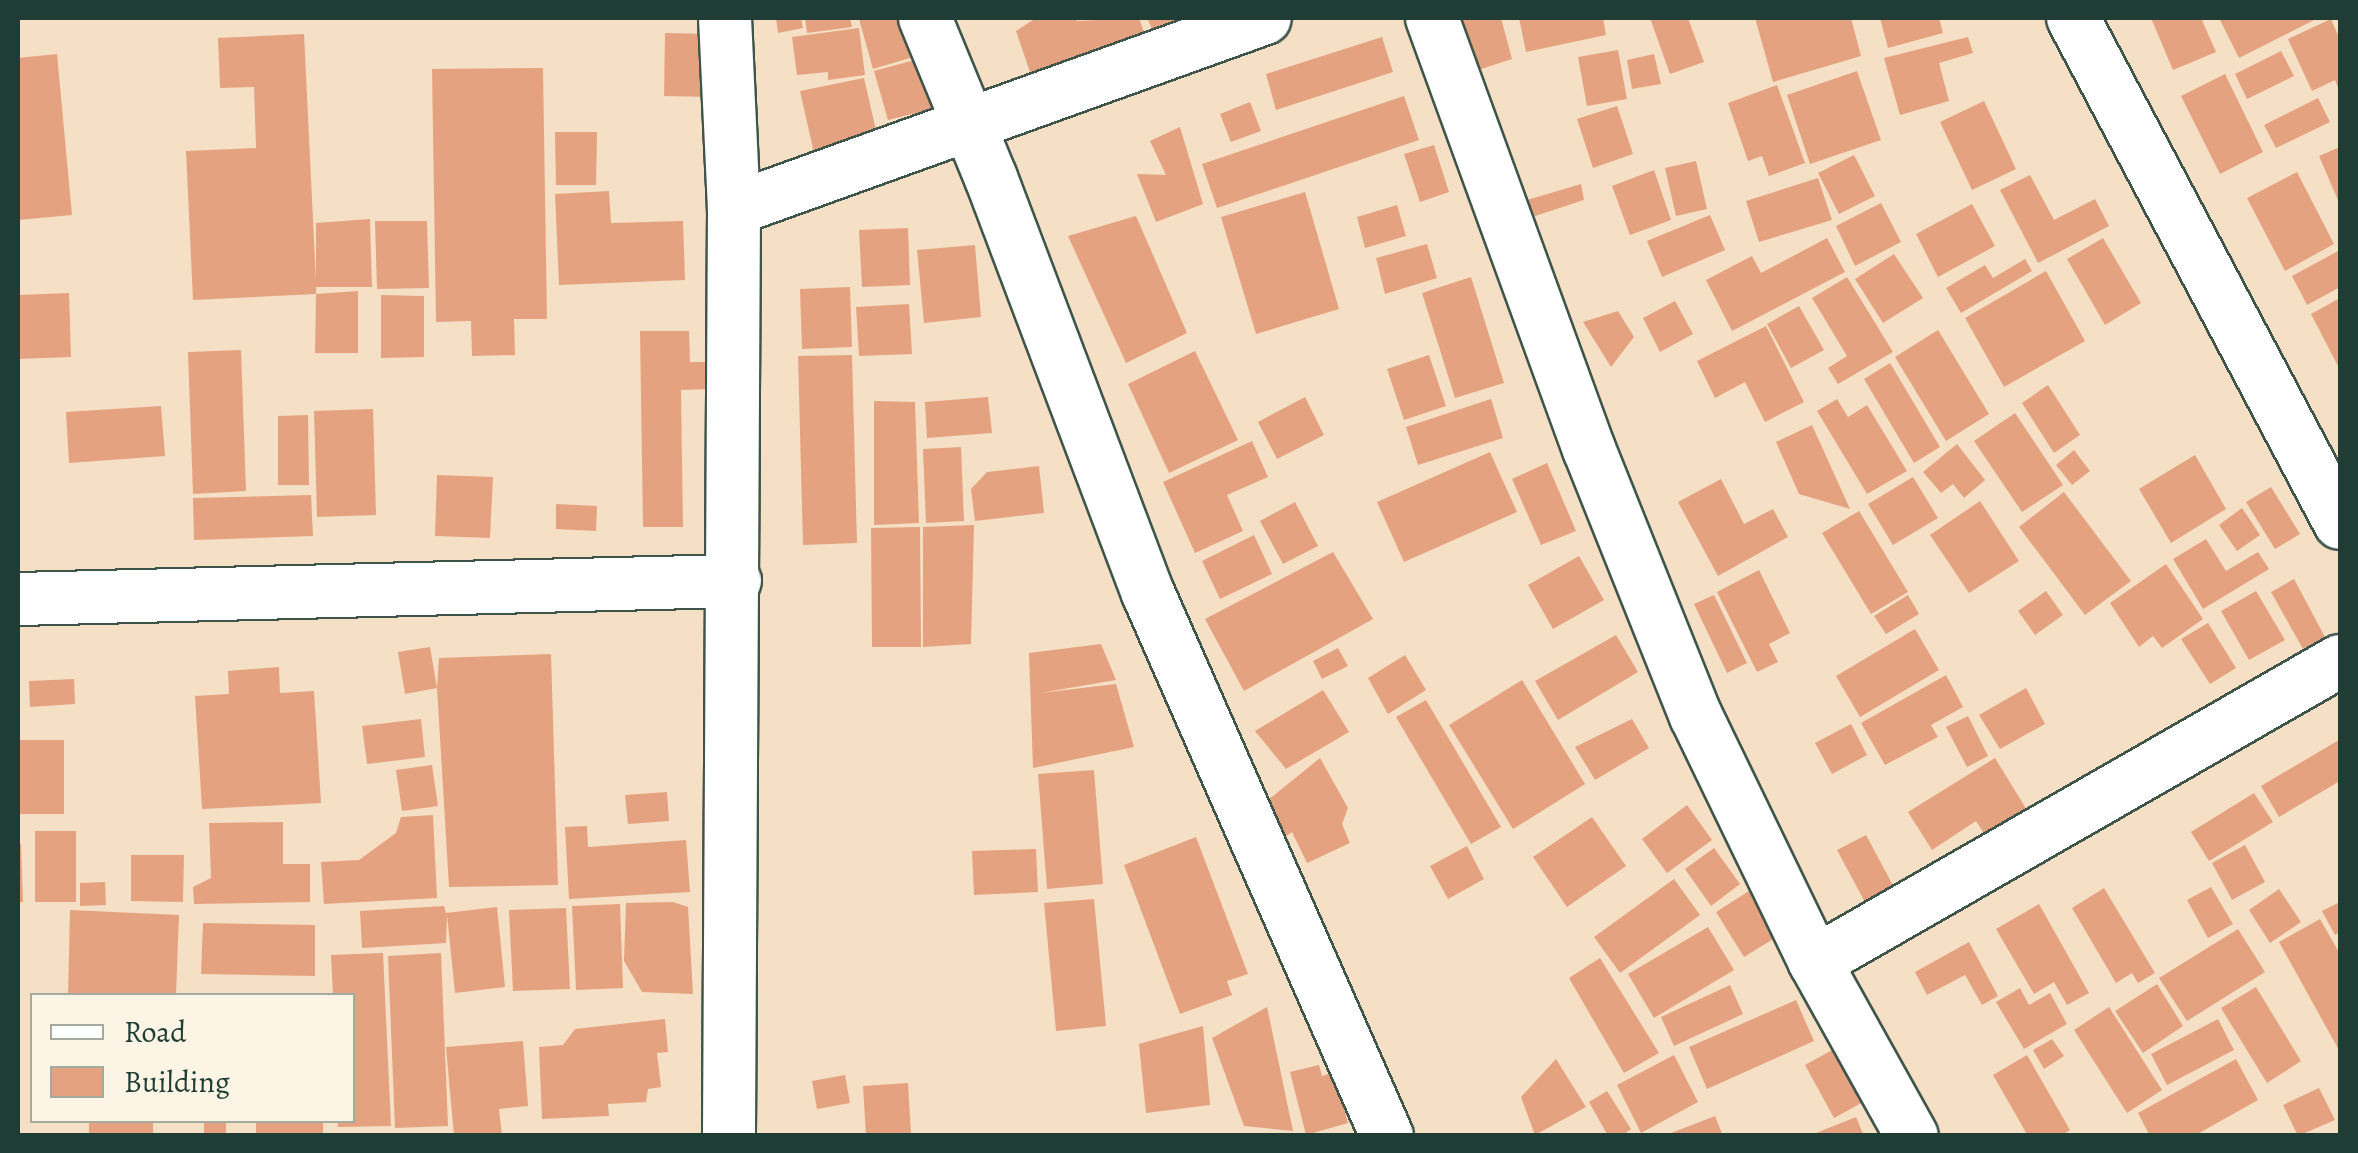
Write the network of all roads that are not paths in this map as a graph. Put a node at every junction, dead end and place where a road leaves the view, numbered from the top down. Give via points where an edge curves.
1 (725, 18) edge
2 (926, 18) edge
3 (1264, 18) edge
4 (1432, 18) edge
5 (2073, 18) edge
6 (968, 127) junction
7 (734, 209) junction
8 (2340, 523) edge
9 (735, 581) junction
10 (18, 599) edge
11 (2340, 661) edge
12 (1816, 962) junction
13 (729, 1136) edge
14 (1387, 1136) edge
15 (1912, 1136) edge

1 - 7 street
2 - 6 street
3 - 6 street
4 - 12 street via 1588,449 1696,716
5 - 8 street
6 - 7 street
6 - 14 street via 1148,593
7 - 9 street
9 - 10 street
9 - 13 street
11 - 12 street
12 - 15 street

